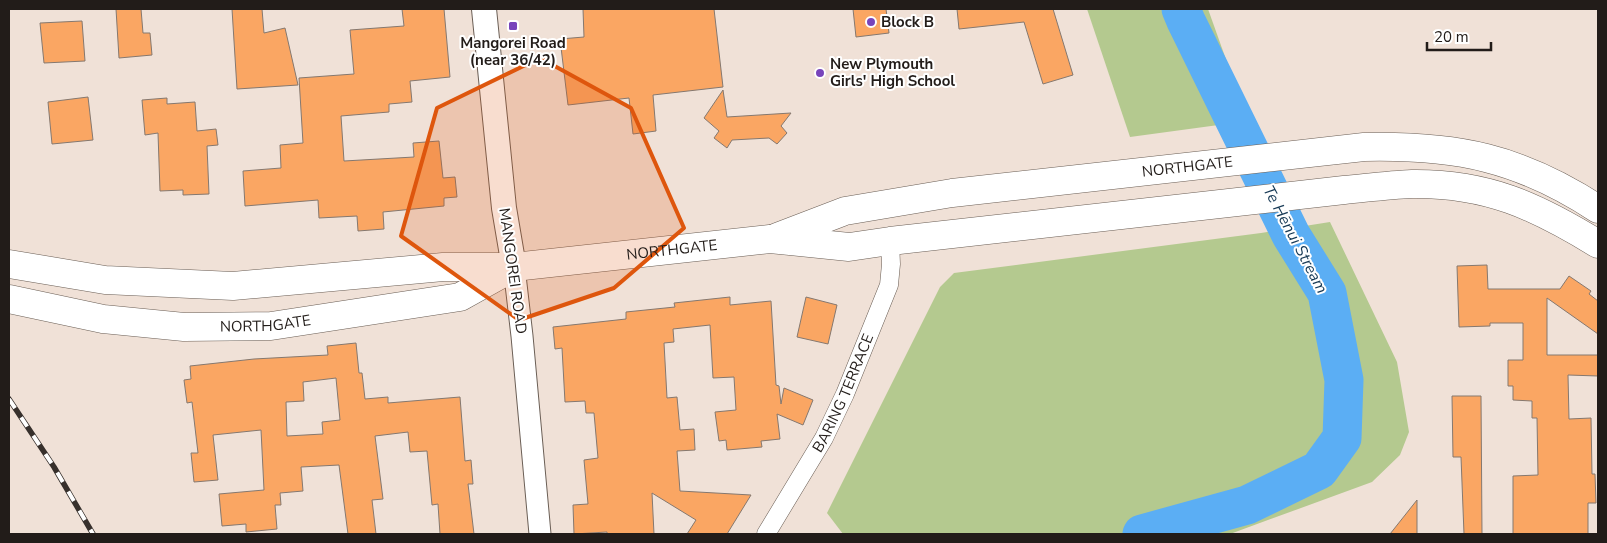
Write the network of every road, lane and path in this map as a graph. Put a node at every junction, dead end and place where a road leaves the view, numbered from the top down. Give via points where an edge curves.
1 (484, 9) edge
2 (1592, 198) edge
3 (770, 239) junction
4 (890, 241) junction
5 (1598, 244) edge
6 (9, 264) edge
7 (514, 267) junction
8 (9, 299) edge
9 (540, 534) edge
10 (766, 534) edge

1 - 7 main road, MANGOREI ROAD via 504,208
2 - 3 highway, NORTHGATE via 1510,164 1482,156 1420,147 1364,147 952,193 846,211
3 - 4 highway, NORTHGATE via 849,247
3 - 7 highway, NORTHGATE
4 - 5 highway, NORTHGATE via 1411,184 1479,190 1512,200 1545,213
4 - 10 street, BARING TERRACE via 889,285 845,394 824,438
6 - 7 highway, NORTHGATE via 105,280 233,286 443,267
7 - 8 highway, NORTHGATE via 460,298 271,326 184,327 103,319
7 - 9 street, MANGOREI ROAD

